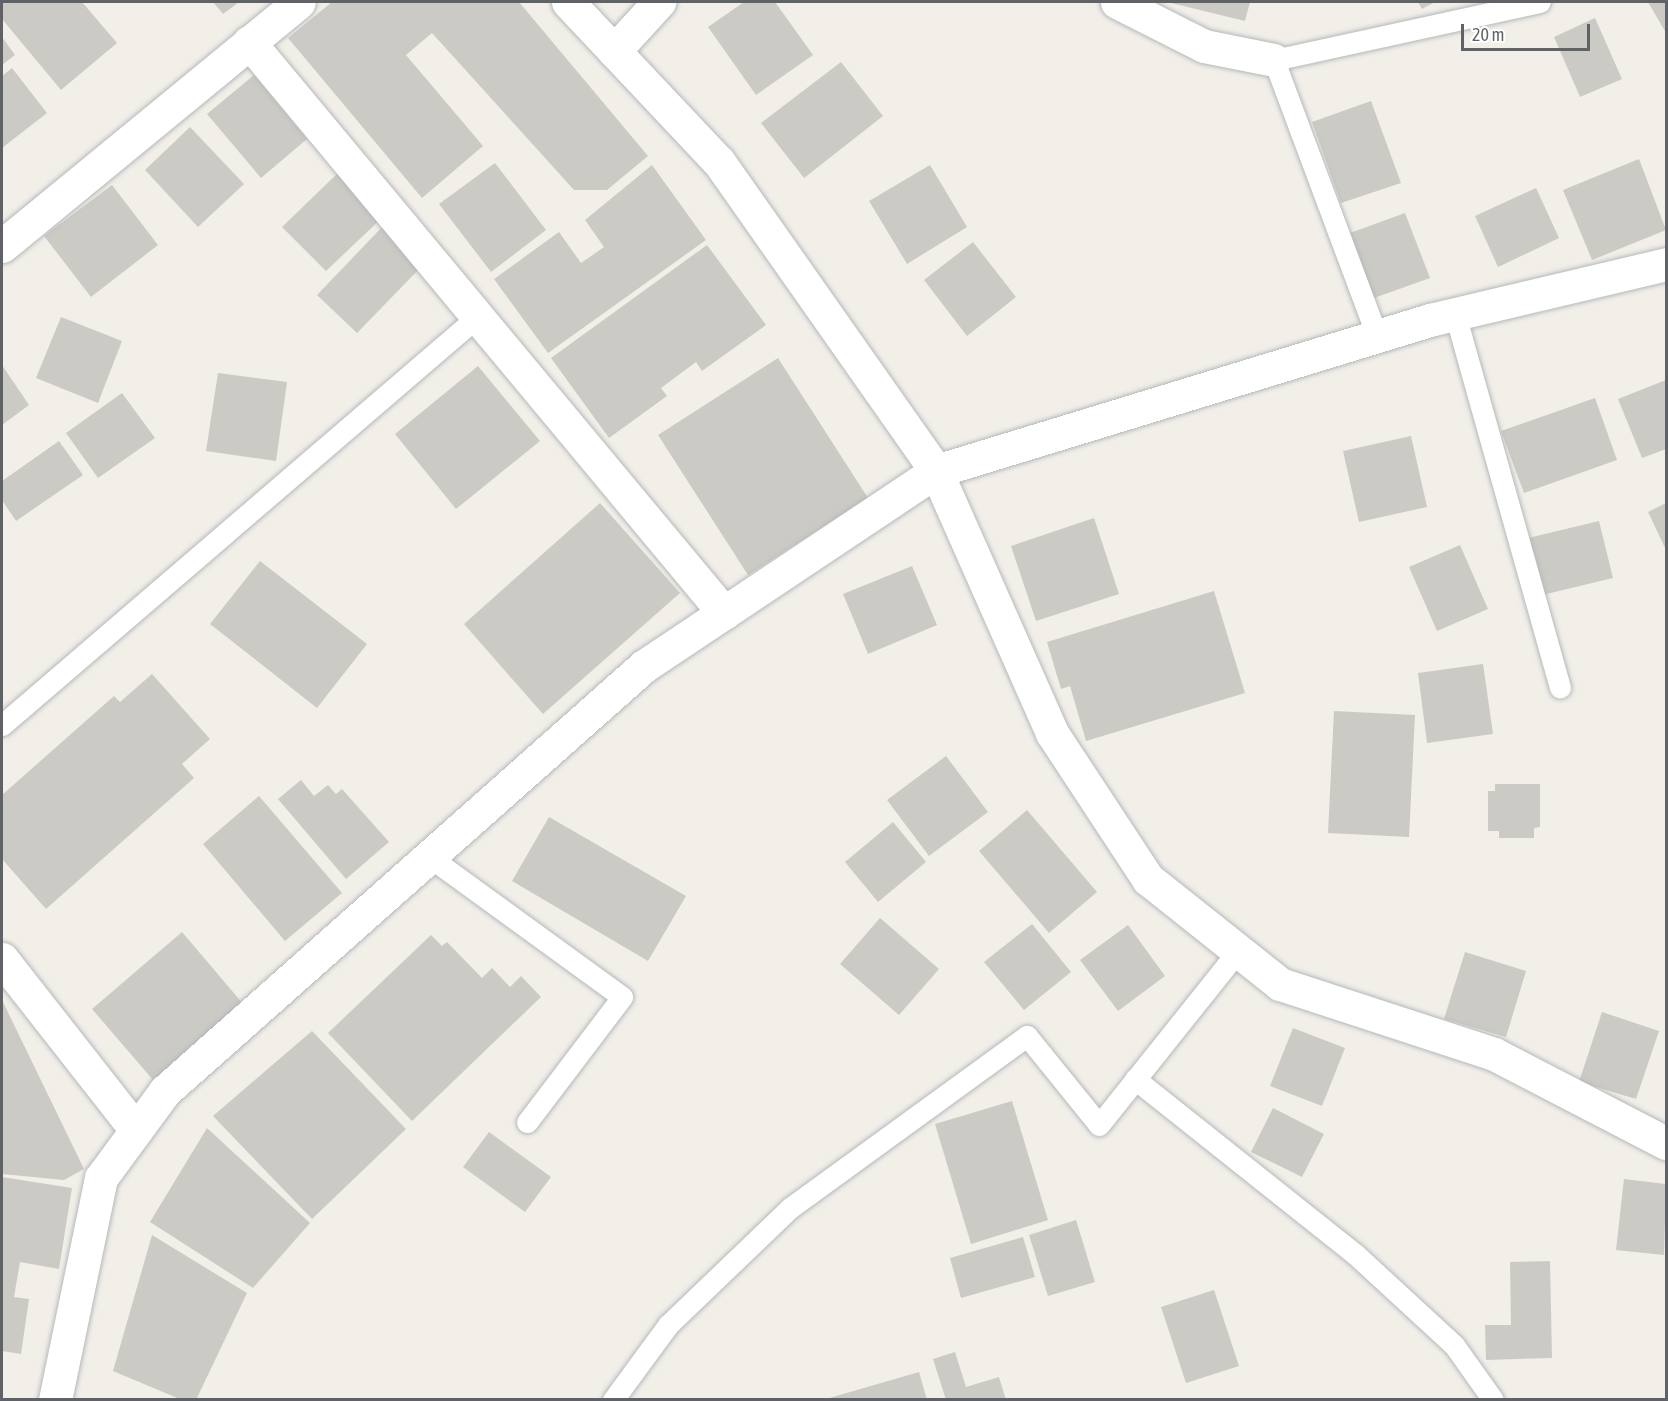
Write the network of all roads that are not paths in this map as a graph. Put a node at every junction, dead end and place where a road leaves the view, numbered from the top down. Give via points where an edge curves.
1 (298, 2) edge
2 (567, 2) edge
3 (659, 2) edge
4 (1117, 2) edge
5 (1540, 2) edge
6 (249, 42) junction
7 (614, 51) junction
8 (1274, 60) junction
9 (2, 246) edge
10 (1666, 264) edge
11 (1455, 314) junction
12 (477, 317) junction
13 (1377, 336) junction
14 (936, 471) junction
15 (724, 613) junction
16 (1560, 688) dead end
17 (2, 725) edge
18 (431, 858) junction
19 (1238, 951) junction
20 (2, 960) edge
21 (1135, 1079) junction
22 (527, 1122) dead end
23 (136, 1130) junction
24 (1666, 1143) edge
25 (55, 1400) edge
26 (613, 1400) edge
27 (1493, 1400) edge

1 - 6 street
2 - 7 street
3 - 7 street
4 - 8 street via 1204,46
5 - 8 lane
6 - 9 street
6 - 12 street
7 - 14 street via 719,162
8 - 13 lane
10 - 11 street
11 - 13 street
11 - 16 lane
12 - 15 street
12 - 17 lane
13 - 14 street
14 - 15 street
14 - 19 street via 1052,733 1148,879
15 - 18 street via 644,666
18 - 22 lane via 621,997
18 - 23 street via 165,1091
19 - 21 lane
19 - 24 street via 1280,984 1494,1054
20 - 23 street
21 - 26 lane via 1099,1125 1027,1036 790,1208 668,1325
21 - 27 lane via 1363,1261 1454,1345
23 - 25 street via 101,1178

